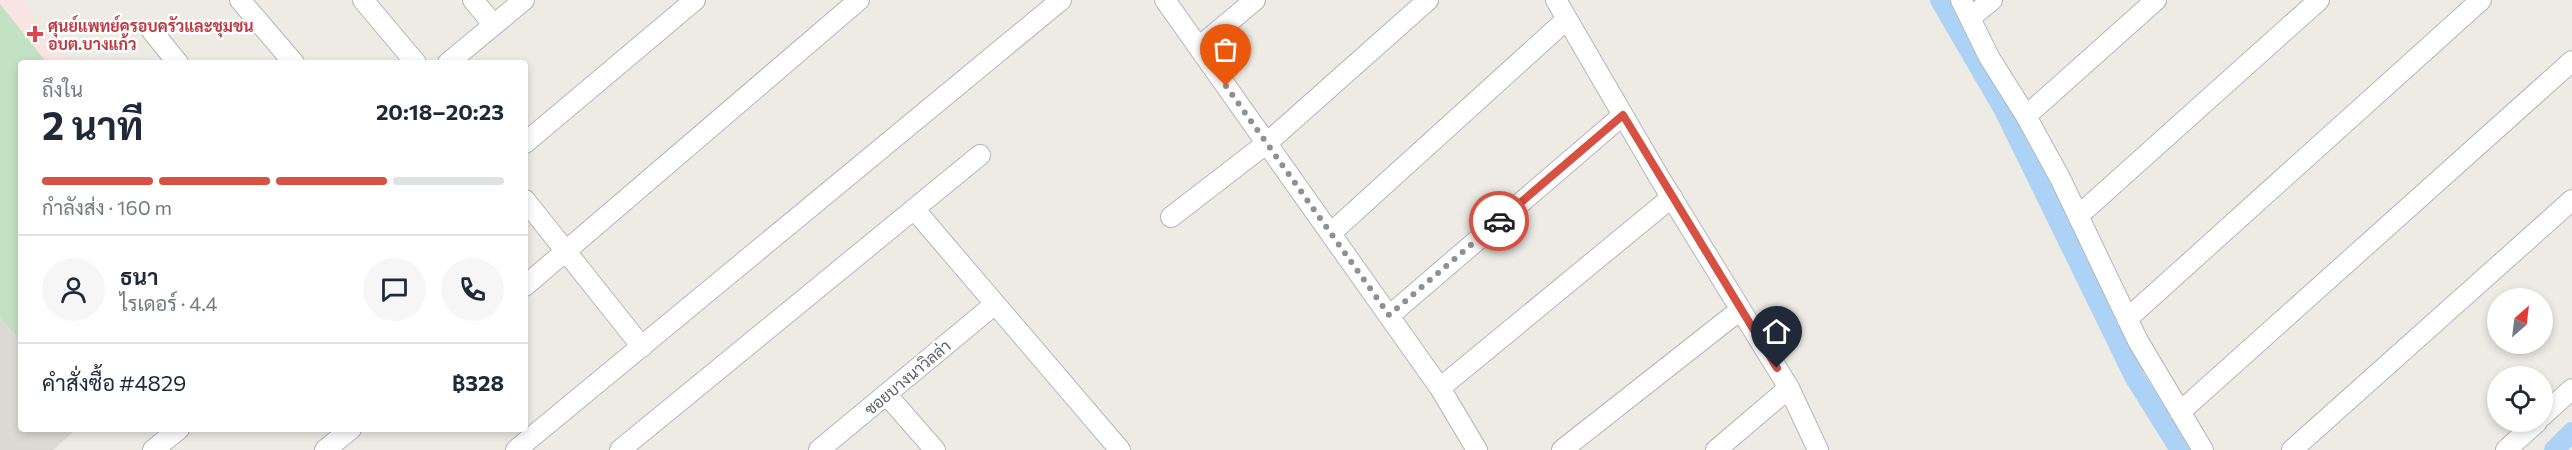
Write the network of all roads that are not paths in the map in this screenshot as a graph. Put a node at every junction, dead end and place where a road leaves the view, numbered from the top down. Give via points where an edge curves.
1 (240, 0) edge
2 (363, 0) edge
3 (473, 0) edge
4 (524, 0) edge
5 (695, 0) edge
6 (859, 0) edge
7 (1061, 0) edge
8 (1165, 0) edge
9 (1255, 0) edge
10 (1428, 0) edge
11 (1556, 0) edge
12 (1960, 0) edge
13 (1992, 0) edge
14 (2156, 0) edge
15 (2319, 0) edge
16 (2481, 0) edge
17 (1970, 18) junction
18 (1567, 20) junction
19 (493, 24) junction
20 (152, 30) dead end
21 (1199, 47) junction
22 (176, 60) edge
23 (291, 60) edge
24 (413, 60) edge
25 (451, 60) edge
26 (2572, 61) edge
27 (1623, 115) junction
28 (2026, 116) junction
29 (528, 140) edge
30 (1267, 142) junction
31 (980, 155) dead end
32 (1672, 196) junction
33 (2572, 200) edge
34 (528, 204) edge
35 (915, 210) junction
36 (2078, 216) junction
37 (1171, 217) dead end
38 (1331, 233) junction
39 (565, 252) junction
40 (528, 283) edge
41 (995, 304) junction
42 (1740, 310) junction
43 (1389, 315) junction
44 (2127, 319) junction
45 (642, 346) junction
46 (1440, 388) junction
47 (1789, 388) junction
48 (2572, 388) edge
49 (886, 394) junction
50 (2553, 406) edge
51 (2180, 412) junction
52 (174, 432) edge
53 (347, 432) edge
54 (2526, 432) edge
55 (153, 450) edge
56 (325, 450) edge
57 (516, 450) edge
58 (620, 450) edge
59 (819, 450) edge
60 (934, 450) edge
61 (1120, 450) edge
62 (1477, 450) edge
63 (1562, 450) edge
64 (1716, 450) edge
65 (1818, 450) edge
66 (2203, 450) edge
67 (2292, 450) edge
68 (2506, 450) edge

1 - 23 street
2 - 24 street
3 - 19 street
4 - 19 street
5 - 29 street
6 - 39 street
7 - 45 street
8 - 21 street
9 - 21 street
10 - 30 street
11 - 18 street
12 - 17 street
13 - 17 street
14 - 28 street
15 - 36 street
16 - 44 street
17 - 28 street
18 - 27 street
18 - 38 street
19 - 25 street
20 - 22 street
21 - 30 street
26 - 51 street
27 - 32 street
27 - 43 street
28 - 36 street
30 - 37 street
30 - 38 street
31 - 35 street
32 - 42 street
32 - 46 street
33 - 67 street
34 - 39 street
35 - 41 street
35 - 58 street
36 - 44 street
38 - 43 street
39 - 40 street
39 - 45 street
41 - 49 street, ซอยบางนาวิลล่า
41 - 61 street
42 - 47 street
42 - 63 street
43 - 46 street
44 - 51 street
45 - 57 street
46 - 62 street
47 - 64 street
47 - 65 street
48 - 50 street
49 - 59 street, ซอยบางนาวิลล่า
49 - 60 street
51 - 66 street
52 - 55 street
53 - 56 street
54 - 68 street

